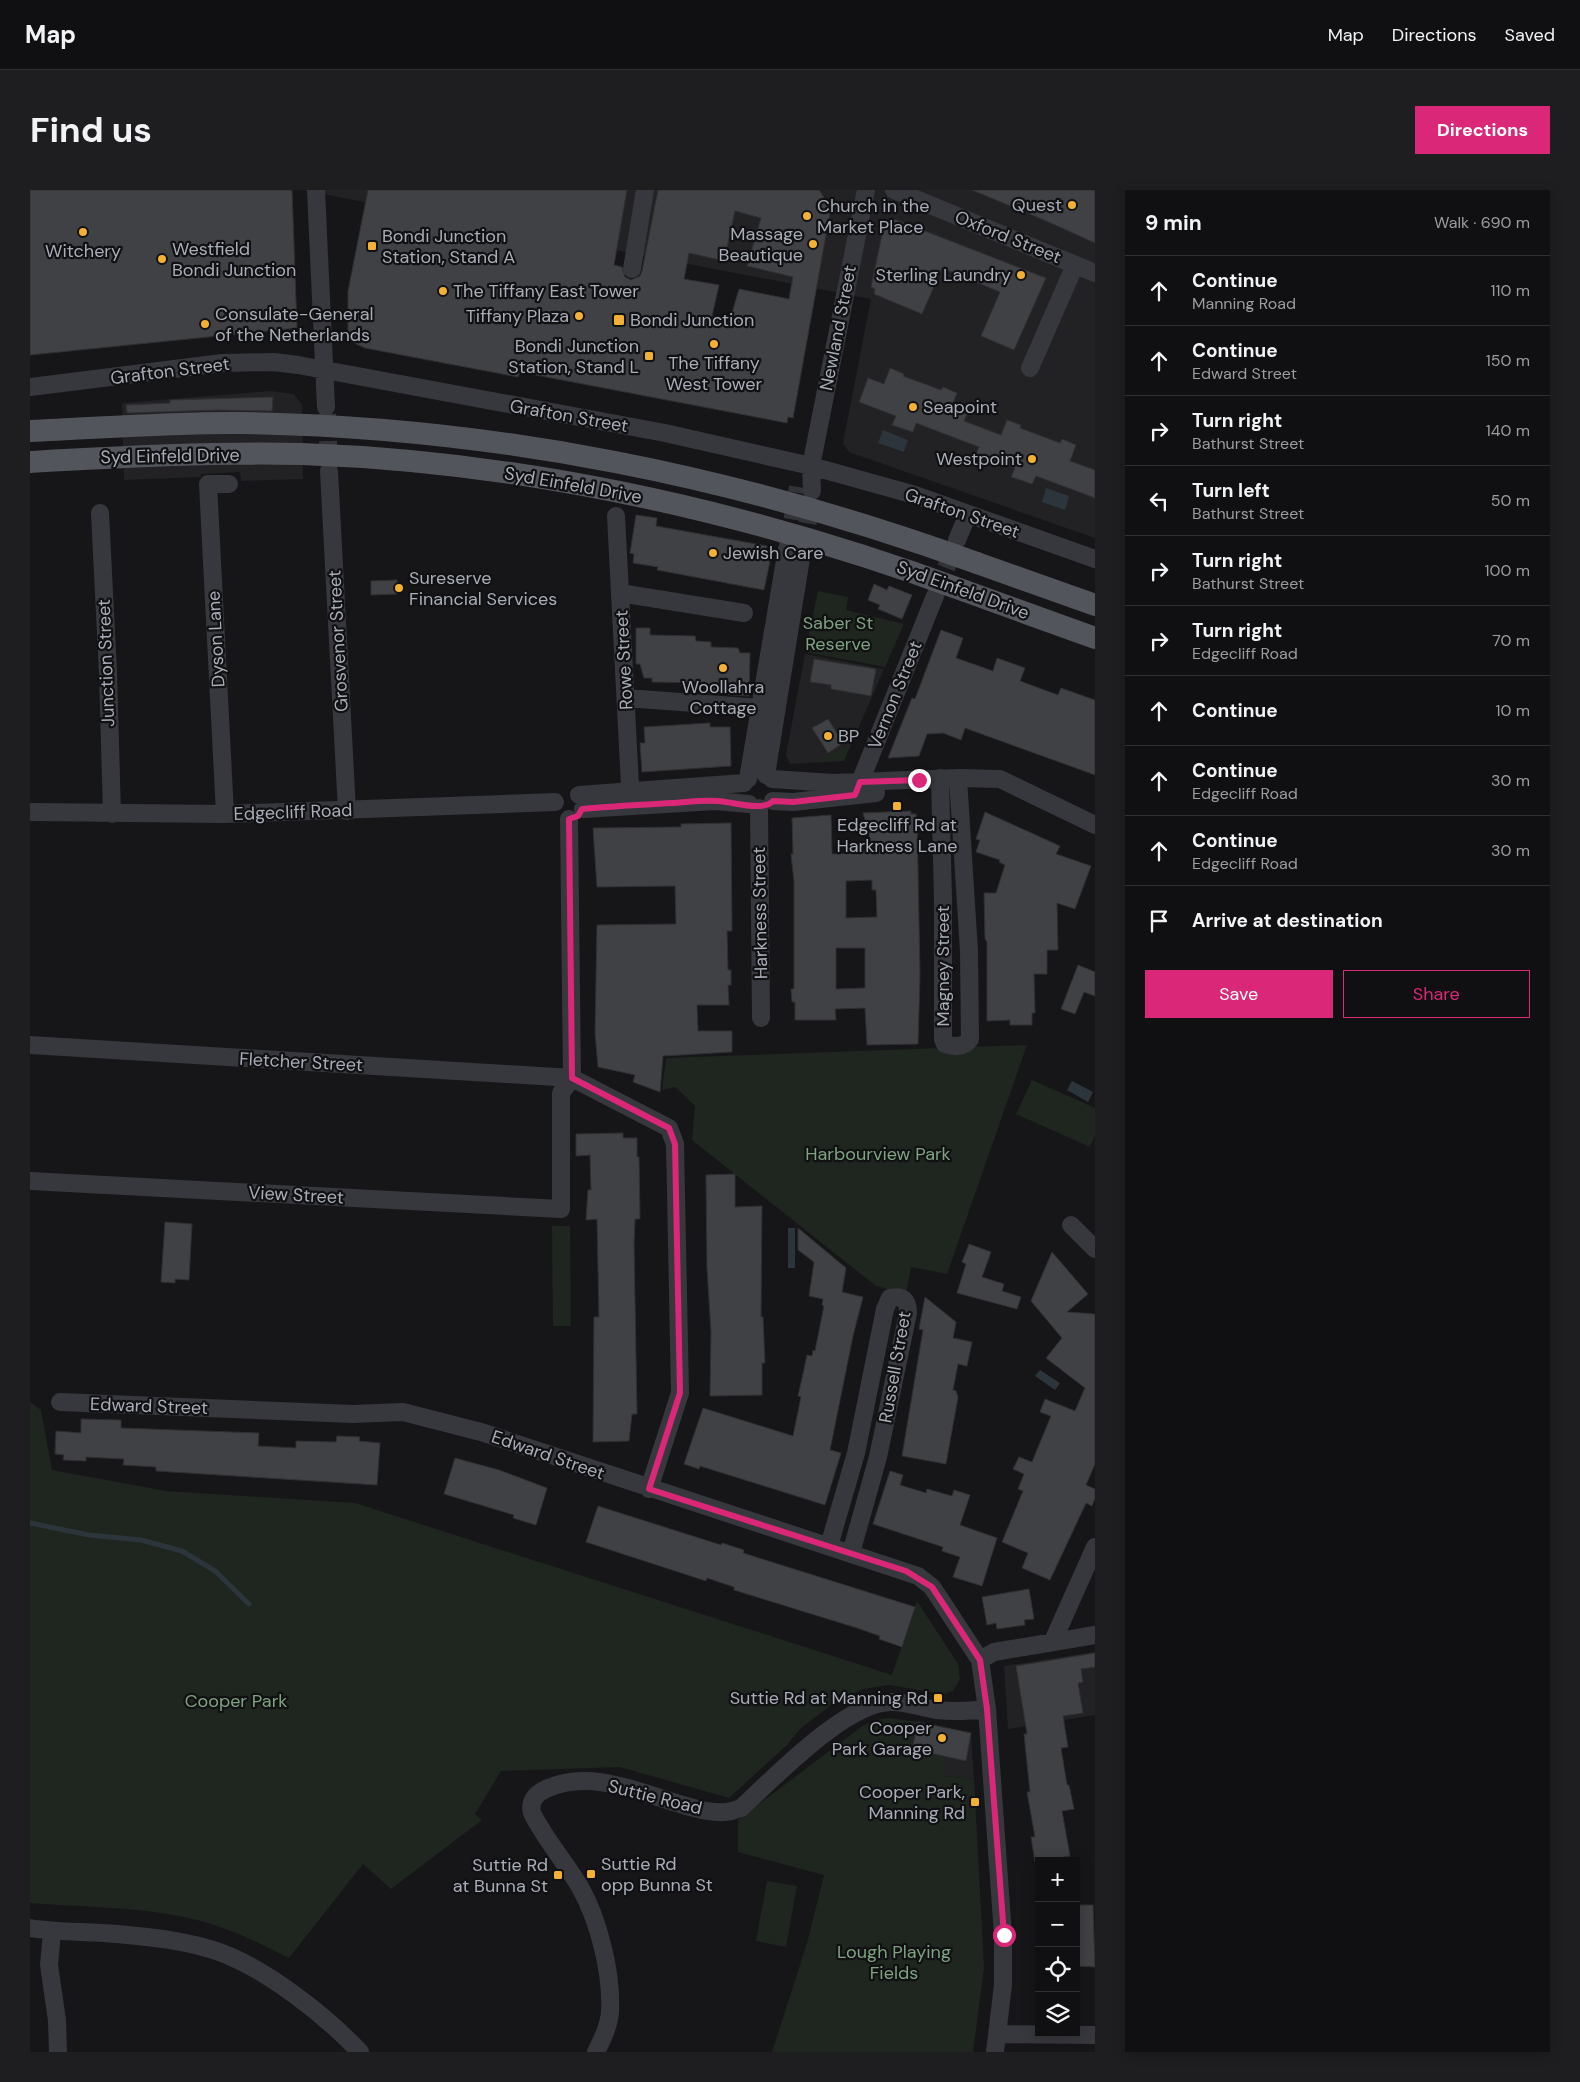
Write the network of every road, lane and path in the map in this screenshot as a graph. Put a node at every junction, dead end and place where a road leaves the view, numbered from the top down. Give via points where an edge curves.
1 (316, 190) edge
2 (645, 190) edge
3 (866, 190) edge
4 (894, 190) edge
5 (1076, 265) junction
6 (632, 269) dead end
7 (1095, 273) edge
8 (1030, 368) dead end
9 (324, 369) junction
10 (30, 387) edge
11 (326, 407) tunnel mouth
12 (30, 432) edge
13 (30, 462) edge
14 (811, 466) junction
15 (329, 471) tunnel mouth
16 (229, 484) dead end
17 (805, 489) tunnel mouth
18 (100, 513) dead end
19 (968, 514) junction
20 (616, 516) dead end
21 (957, 540) tunnel mouth
22 (1095, 560) edge
23 (620, 593) junction
24 (935, 596) tunnel mouth
25 (1095, 605) edge
26 (744, 613) dead end
27 (1095, 638) edge
28 (626, 698) junction
29 (761, 708) junction
30 (769, 777) junction
31 (746, 781) junction
32 (958, 783) junction
33 (940, 784) junction
34 (858, 789) junction
35 (631, 798) junction
36 (555, 802) junction
37 (760, 804) junction
38 (577, 808) junction
39 (347, 811) junction
40 (30, 812) edge
41 (112, 814) junction
42 (225, 814) junction
43 (1095, 825) edge
44 (761, 1018) dead end
45 (30, 1045) edge
46 (572, 1078) junction
47 (30, 1181) edge
48 (1071, 1225) dead end
49 (1095, 1249) edge
50 (60, 1402) dead end
51 (649, 1489) junction
52 (829, 1546) junction
53 (1095, 1547) edge
54 (851, 1553) junction
55 (1095, 1635) edge
56 (1053, 1641) junction
57 (980, 1660) junction
58 (987, 1709) junction
59 (30, 1928) edge
60 (52, 1932) junction
61 (998, 2034) junction
62 (1095, 2035) edge
63 (58, 2052) edge
64 (360, 2052) edge
65 (596, 2052) edge
66 (995, 2052) edge

1 - 9 street
2 - 6 street
3 - 14 street, Newland Street
4 - 5 street, Oxford Street
5 - 7 street, Oxford Street
5 - 8 street
9 - 10 street, Grafton Street via 247,362
9 - 11 street
9 - 14 street, Grafton Street via 665,433
12 - 25 main road, Syd Einfeld Drive, bridge via 135,425 242,423 372,428 509,443 647,467 762,494 916,541
13 - 27 main road, Syd Einfeld Drive, bridge via 185,454 303,454 506,473 631,495 774,529 905,569
14 - 17 street, Newland Street
14 - 19 street, Grafton Street via 915,495
15 - 39 street, Grosvenor Street
16 - 42 street, Dyson Lane via 208,484
18 - 41 street, Junction Street
19 - 21 street
19 - 22 street, Grafton Street
20 - 23 street, Rowe Street
23 - 26 street
23 - 28 street, Rowe Street
24 - 34 street, Vernon Street
28 - 29 street
28 - 35 street, Rowe Street
29 - 30 street via 795,551
29 - 31 street
30 - 31 street via 756,774
30 - 34 street
30 - 37 street via 777,792
31 - 35 street
31 - 37 street via 744,796
32 - 33 street
32 - 33 street, Magney Street via 969,951 970,1039 967,1044 955,1047 945,1044 943,1039
32 - 43 street via 1000,779
33 - 34 street
34 - 37 street via 793,802
35 - 37 street
35 - 38 street
36 - 38 street via 559,814
36 - 38 street via 567,791
36 - 39 street, Edgecliff Road
37 - 44 street, Harkness Street
38 - 46 street
39 - 42 street, Edgecliff Road
40 - 41 street, Edgecliff Road
41 - 42 street, Edgecliff Road
45 - 46 street, Fletcher Street
46 - 47 street, View Street via 561,1093 561,1209
46 - 51 street via 669,1128 675,1144 680,1393
48 - 49 street
50 - 51 street, Edward Street via 354,1414 403,1412 481,1432
51 - 52 street, Edward Street
52 - 54 street, Edward Street
52 - 54 street, Russell Street via 856,1453 885,1309 890,1298 900,1297 905,1299 908,1313 878,1457
53 - 56 street
54 - 57 street, Edward Street via 906,1571 932,1587
55 - 56 street
56 - 57 street via 994,1652
57 - 58 street
58 - 61 street via 1004,1935
58 - 65 street, Suttie Road via 962,1712 893,1702 867,1707 846,1718 741,1808 731,1812 706,1811 608,1784 564,1784 538,1794 532,1803 532,1813 580,1888 602,1947 610,2014
59 - 60 street
60 - 63 street via 50,1965
60 - 64 street via 117,1934 173,1941 222,1953 266,1975 344,2034
61 - 62 street
61 - 66 street

